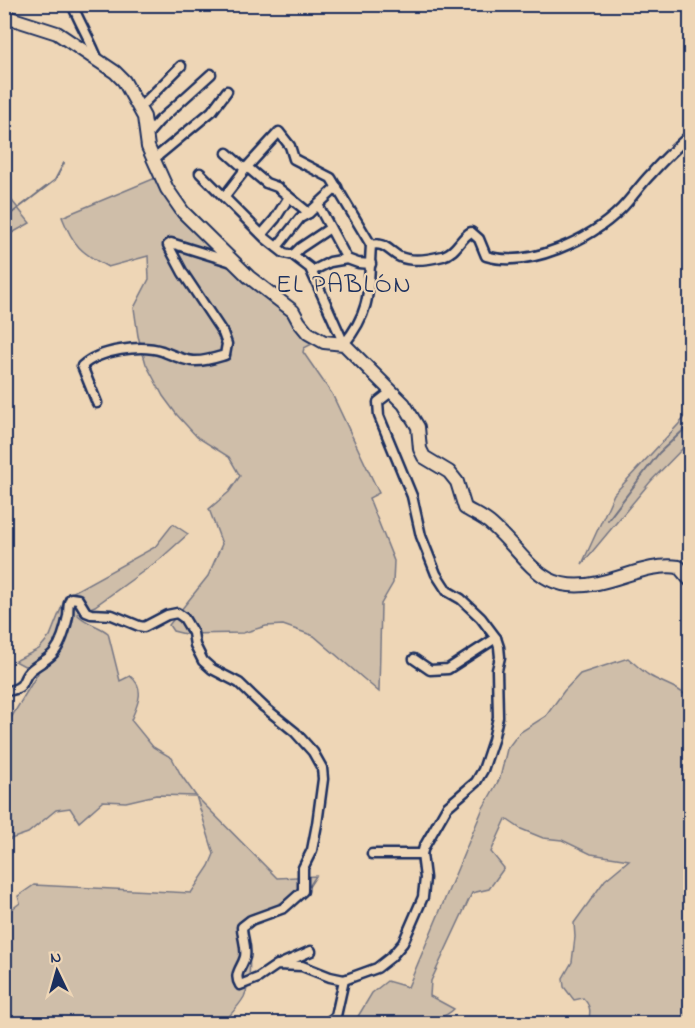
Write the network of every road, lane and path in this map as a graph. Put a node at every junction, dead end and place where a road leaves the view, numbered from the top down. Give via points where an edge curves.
1 (72, 4) edge
2 (4, 16) edge
3 (100, 63) junction
4 (181, 66) dead end
5 (211, 75) dead end
6 (227, 91) dead end
7 (139, 108) junction
8 (690, 135) edge
9 (146, 136) junction
10 (227, 153) dead end
11 (153, 160) junction
12 (246, 168) junction
13 (200, 173) dead end
14 (337, 187) junction
15 (224, 197) junction
16 (289, 197) junction
17 (318, 205) junction
18 (309, 213) junction
19 (330, 228) junction
20 (262, 234) junction
21 (371, 245) junction
22 (277, 247) junction
23 (293, 255) junction
24 (347, 260) junction
25 (235, 263) junction
26 (371, 264) junction
27 (312, 271) junction
28 (345, 344) junction
29 (392, 391) junction
30 (97, 403) dead end
31 (690, 580) edge
32 (496, 638) junction
33 (414, 658) dead end
34 (12, 690) dead end
35 (372, 854) dead end
36 (422, 854) junction
37 (311, 951) dead end
38 (278, 965) junction
39 (344, 980) junction
40 (326, 1023) edge

1 - 3 street
2 - 3 street via 57,33
3 - 7 street via 124,81
4 - 7 street
5 - 9 street
6 - 11 street via 212,111
7 - 9 street
8 - 21 street via 620,210 585,236 538,257 486,256 476,234 471,232 450,254 415,260 401,257 381,244
9 - 11 street
10 - 12 street
11 - 25 street via 183,212
12 - 14 street via 279,132 294,159 327,175
12 - 15 street
12 - 16 street
13 - 15 street
14 - 17 street
14 - 21 street
15 - 20 street
16 - 18 street
16 - 20 street
17 - 18 street
17 - 19 street
18 - 22 street via 300,218
19 - 23 street
19 - 24 street
20 - 22 street
21 - 26 street
22 - 23 street
23 - 27 street
24 - 26 street
24 - 27 street via 330,262
25 - 28 street via 294,311 308,333 324,342
25 - 30 street via 168,244 223,333 227,351 225,355 200,361 141,349 97,356 82,366
26 - 28 street via 369,297 357,328
27 - 28 street
28 - 29 street
29 - 31 street via 418,427 424,457 449,472 457,482 465,508 491,523 530,566 554,582 578,587 663,565 679,567
29 - 32 street via 378,402 379,416 412,496 421,536 436,574 447,591 481,618
32 - 33 street via 448,669 430,670
32 - 36 street via 500,657 498,717 483,770 476,782 447,807
34 - 38 street via 19,688 27,673 54,653 71,598 78,599 91,614 112,615 144,627 177,613 193,633 203,661 239,683 307,744 322,768 323,779 312,850 303,868 303,891 284,908 242,927 245,958 237,974 238,983 246,983
35 - 36 street
36 - 39 street via 423,897 403,943 377,968
37 - 38 street
38 - 39 street via 302,966
39 - 40 street via 336,1016

